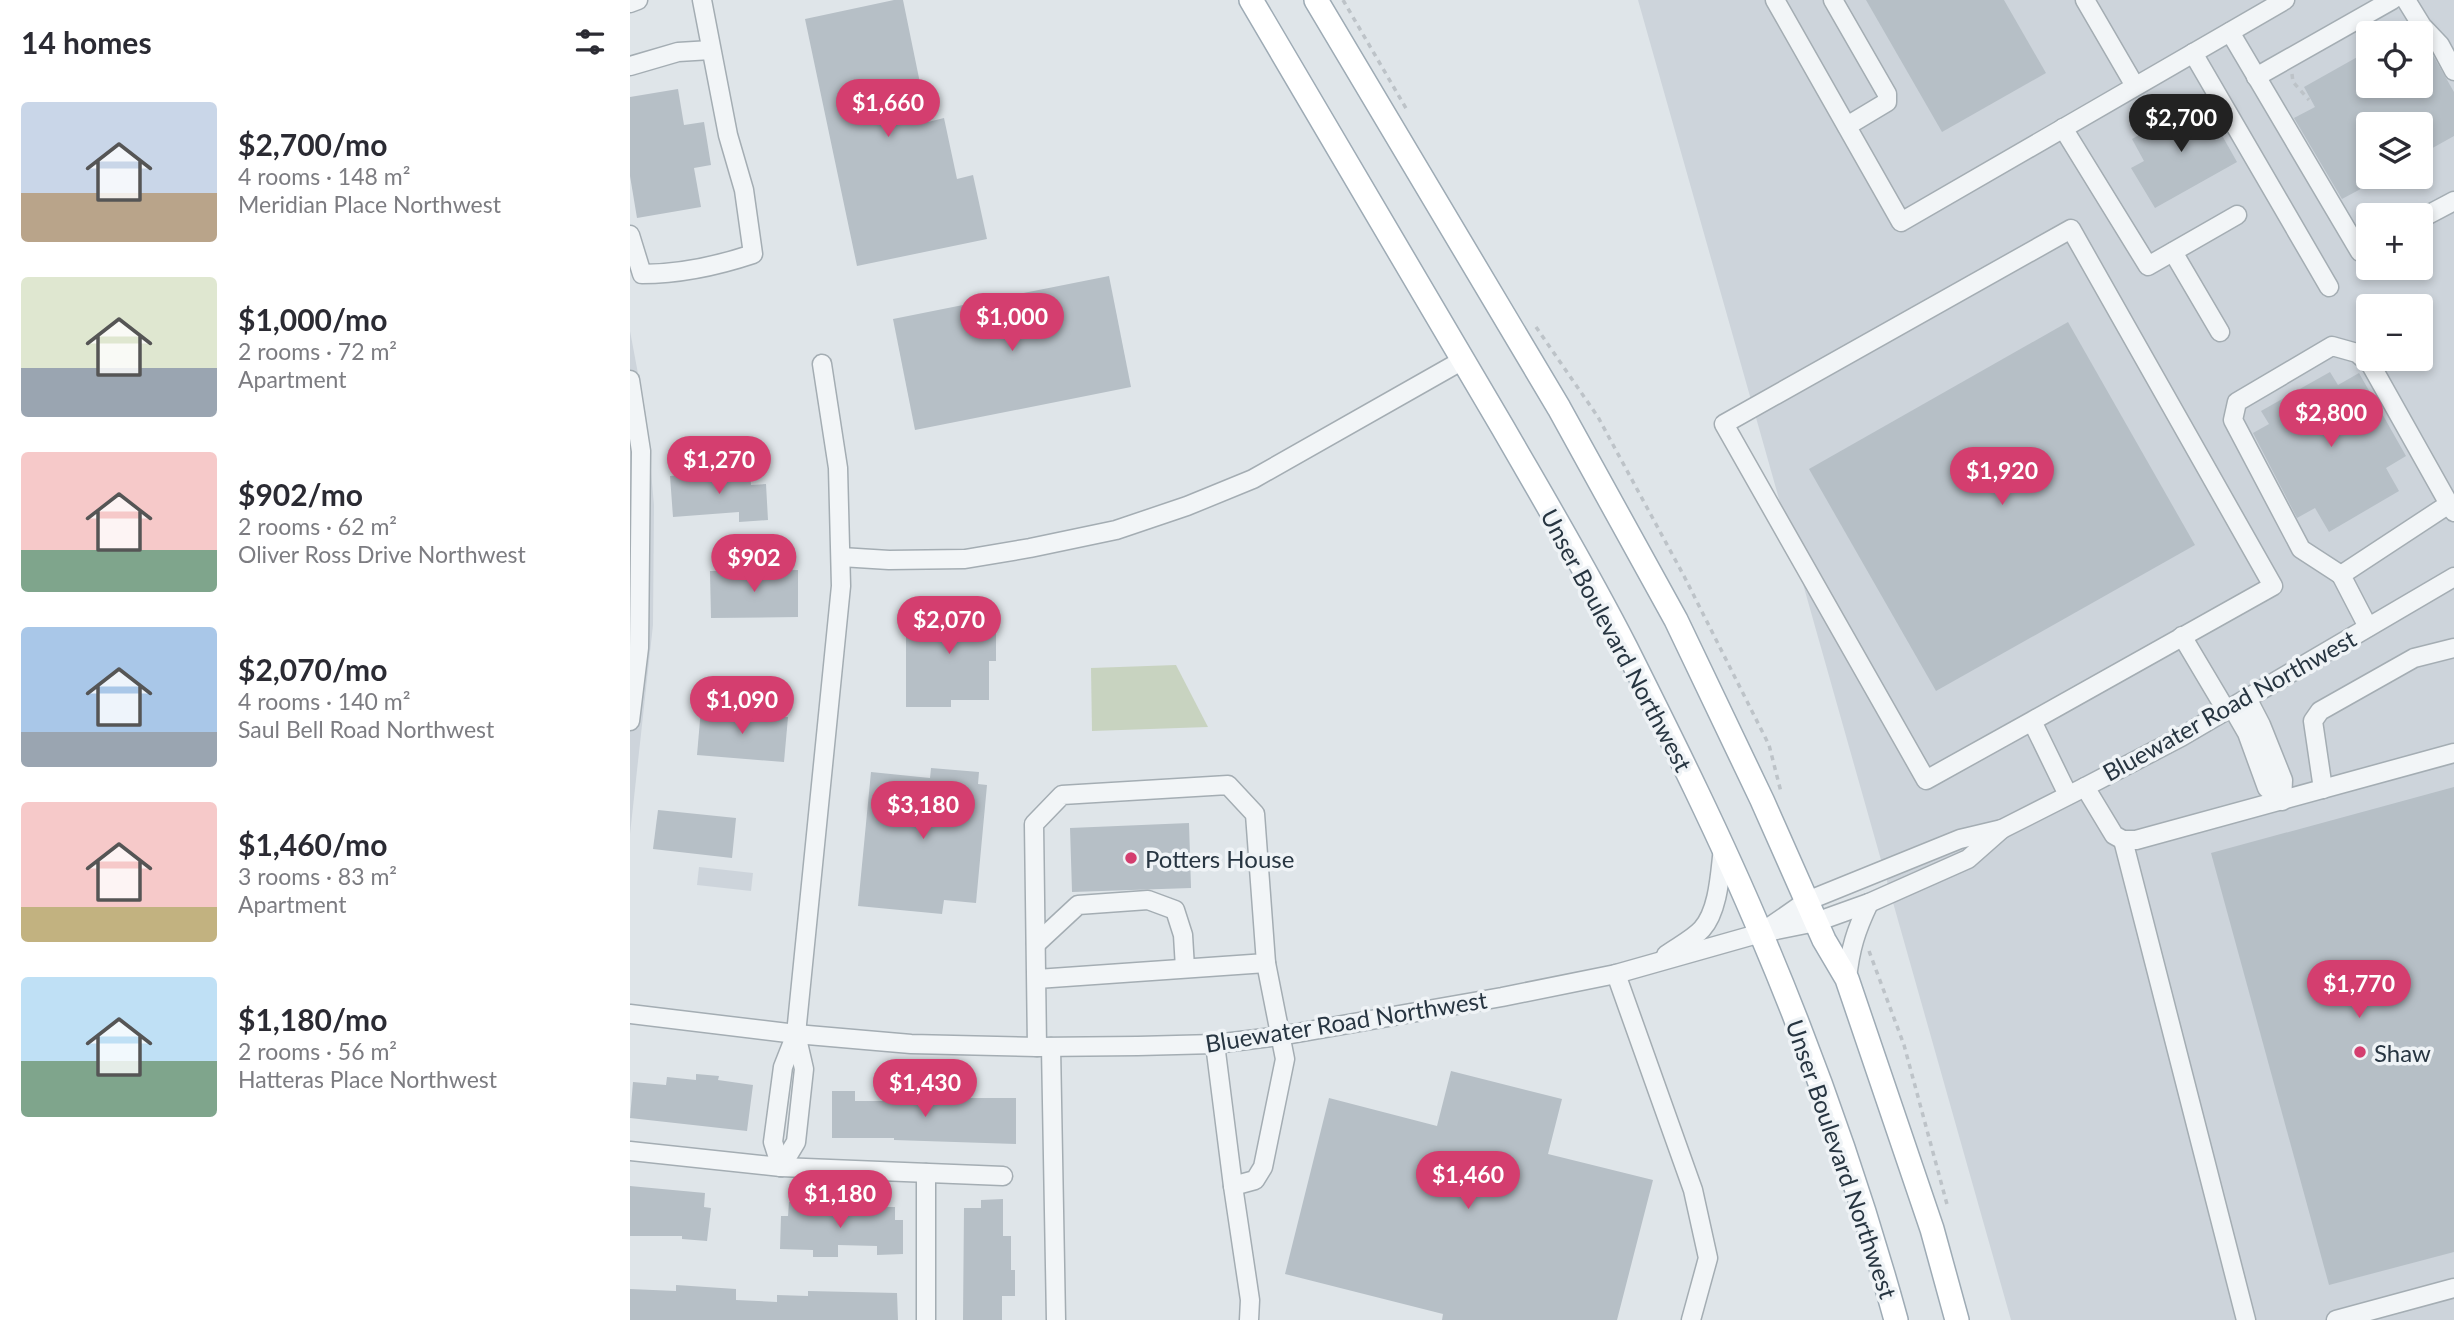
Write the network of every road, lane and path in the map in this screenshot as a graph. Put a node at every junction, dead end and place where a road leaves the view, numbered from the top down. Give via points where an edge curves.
1 (638, 0) edge
2 (702, 0) edge
3 (1251, 0) edge
4 (1316, 0) edge
5 (1775, 0) edge
6 (1833, 0) edge
7 (2085, 0) edge
8 (2285, 0) edge
9 (2392, 0) edge
10 (2406, 0) edge
11 (630, 3) edge
12 (2230, 32) junction
13 (711, 50) junction
14 (2193, 53) junction
15 (630, 66) edge
16 (2294, 69) dead end
17 (2454, 71) edge
18 (2256, 77) junction
19 (2136, 86) junction
20 (2309, 100) dead end
21 (1847, 126) junction
22 (2063, 128) junction
23 (2454, 201) edge
24 (2433, 212) edge
25 (2237, 215) dead end
26 (630, 235) edge
27 (2356, 245) edge
28 (2173, 251) junction
29 (2329, 287) dead end
30 (2220, 332) dead end
31 (1463, 359) junction
32 (822, 364) dead end
33 (630, 380) edge
34 (2452, 508) edge
35 (841, 557) junction
36 (2341, 575) junction
37 (2454, 577) edge
38 (2368, 627) junction
39 (2182, 636) junction
40 (2454, 648) edge
41 (634, 650) edge
42 (2235, 705) junction
43 (630, 721) edge
44 (2032, 721) junction
45 (2454, 753) edge
46 (2085, 787) junction
47 (2323, 789) junction
48 (2068, 795) junction
49 (2282, 801) junction
50 (2002, 829) junction
51 (2123, 840) junction
52 (1723, 848) junction
53 (1807, 901) junction
54 (1869, 903) junction
55 (1816, 922) junction
56 (1761, 933) junction
57 (1036, 944) junction
58 (1868, 948) dead end
59 (1657, 962) junction
60 (1266, 963) junction
61 (1185, 968) junction
62 (1616, 974) junction
63 (1037, 979) junction
64 (1847, 979) junction
65 (630, 1014) edge
66 (796, 1034) junction
67 (1280, 1036) junction
68 (1215, 1044) junction
69 (1044, 1047) junction
70 (630, 1151) edge
71 (781, 1167) junction
72 (926, 1173) junction
73 (1003, 1176) dead end
74 (1233, 1186) junction
75 (1950, 1215) dead end
76 (2454, 1289) edge
77 (926, 1320) edge
78 (1056, 1320) edge
79 (1249, 1320) edge
80 (1691, 1320) edge
81 (1896, 1320) edge
82 (1957, 1320) edge
83 (2246, 1320) edge
84 (2336, 1320) edge

1 - 11 street
2 - 13 street
3 - 31 main road, Unser Boulevard Northwest
4 - 53 main road via 1559,408 1676,620
5 - 21 street
6 - 21 street via 1887,94 1887,102
7 - 19 street
8 - 12 street
9 - 18 street
10 - 17 street
12 - 14 street
12 - 18 street
13 - 15 street via 678,52
13 - 26 street via 744,190 753,254 671,274 642,274
14 - 19 street
14 - 29 street
16 - 20 path via 2293,82
18 - 27 street
19 - 22 street
21 - 22 street via 1901,222
22 - 28 street via 2148,266
23 - 24 street
25 - 28 street
28 - 30 street
31 - 35 street via 1253,479 1116,530 965,559
31 - 52 main road, Unser Boulevard Northwest via 1625,645
32 - 35 street via 838,468
33 - 41 street via 641,452
34 - 36 street
34 - 36 street via 2371,365 2357,354 2332,346 2237,402 2233,420 2301,549
35 - 66 street
36 - 38 street
37 - 38 street, Bluewater Road Northwest
38 - 42 street, Bluewater Road Northwest
39 - 42 street
39 - 44 street
39 - 44 street via 2273,586 2071,229 1724,424 1926,780
40 - 47 street via 2414,658 2320,711 2313,721
41 - 43 street
42 - 46 street, Bluewater Road Northwest
42 - 49 street via 2261,725 2284,780
44 - 48 street
45 - 47 street
46 - 48 street, Bluewater Road Northwest
46 - 51 street via 2113,835
47 - 49 street
48 - 50 street, Bluewater Road Northwest
49 - 51 street
50 - 53 street, Bluewater Road Northwest via 1960,839
50 - 54 street, Bluewater Road Northwest via 1968,859
51 - 83 street
52 - 56 main road, Unser Boulevard Northwest
52 - 59 street via 1719,884 1703,928
53 - 55 main road
53 - 56 street, Bluewater Road Northwest
54 - 55 street, Bluewater Road Northwest
54 - 64 street via 1849,952
55 - 56 street, Bluewater Road Northwest
55 - 64 main road
56 - 59 street, Bluewater Road Northwest
56 - 81 main road, Unser Boulevard Northwest via 1846,1152
57 - 60 street via 1034,824 1062,795 1228,785 1255,814
57 - 61 street via 1078,905 1148,900 1175,910 1183,935
57 - 63 street
58 - 75 path via 1904,1045
59 - 62 street, Bluewater Road Northwest
60 - 61 street
60 - 67 street
61 - 63 street
62 - 67 street, Bluewater Road Northwest
62 - 80 street via 1693,1190 1708,1258
63 - 69 street
64 - 82 main road via 1932,1229
65 - 66 street, Bluewater Road Northwest
66 - 69 street, Bluewater Road Northwest via 911,1044
66 - 71 street via 783,1067 773,1142
67 - 68 street, Bluewater Road Northwest
67 - 74 street via 1285,1059 1263,1167 1255,1180
68 - 69 street, Bluewater Road Northwest
68 - 74 street
69 - 78 street
70 - 71 street
71 - 72 street
72 - 73 street
72 - 77 street
74 - 79 street
76 - 84 street

